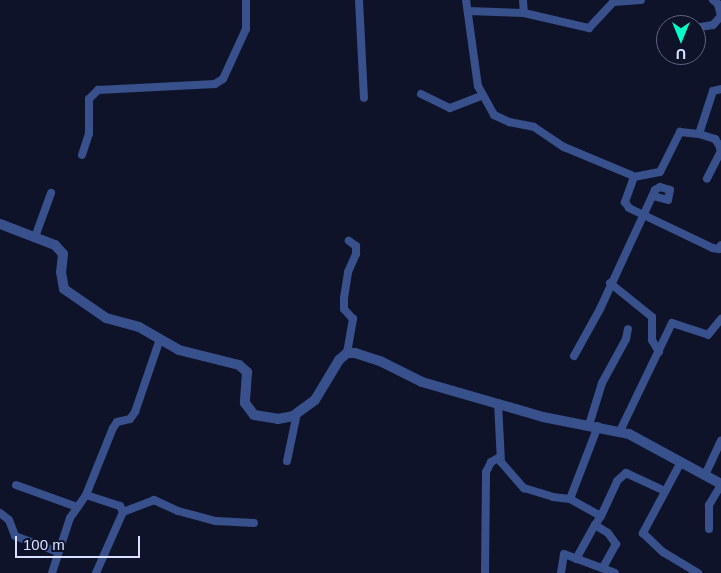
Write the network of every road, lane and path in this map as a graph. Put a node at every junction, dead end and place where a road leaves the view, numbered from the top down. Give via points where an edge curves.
1 (246, 0) edge
2 (359, 0) edge
3 (466, 0) edge
4 (523, 0) edge
5 (641, 0) edge
6 (714, 0) edge
7 (468, 11) junction
8 (524, 14) junction
9 (721, 16) edge
10 (706, 26) edge
11 (721, 89) edge
12 (422, 94) dead end
13 (482, 96) junction
14 (364, 98) dead end
15 (700, 134) junction
16 (82, 155) dead end
17 (634, 177) junction
18 (708, 179) dead end
19 (51, 193) dead end
20 (653, 196) dead end
21 (645, 216) junction
22 (0, 224) edge
23 (35, 237) junction
24 (349, 241) dead end
25 (721, 245) edge
26 (610, 282) junction
27 (721, 319) edge
28 (628, 329) dead end
29 (160, 339) junction
30 (659, 352) junction
31 (347, 354) junction
32 (574, 356) dead end
33 (498, 403) junction
34 (297, 413) junction
35 (594, 426) junction
36 (620, 431) junction
37 (721, 441) edge
38 (500, 457) junction
39 (287, 461) dead end
40 (681, 462) junction
41 (705, 475) junction
42 (721, 484) edge
43 (16, 485) dead end
44 (665, 491) junction
45 (86, 495) junction
46 (570, 498) junction
47 (77, 508) junction
48 (123, 512) junction
49 (0, 513) edge
50 (601, 516) junction
51 (254, 523) dead end
52 (596, 525) junction
53 (709, 529) dead end
54 (58, 552) junction
55 (576, 559) junction
56 (603, 567) junction
57 (52, 573) edge
58 (96, 573) edge
59 (485, 573) edge
60 (561, 573) edge
61 (615, 573) edge
62 (696, 573) edge

1 - 16 street via 246,29 223,79 215,84 98,90 89,99 89,134
2 - 14 street
3 - 7 street
4 - 8 street
5 - 8 street via 613,2 589,28
6 - 9 street
7 - 8 street
7 - 13 street via 474,67
9 - 10 street via 713,25
11 - 15 street via 713,91
12 - 13 street via 450,108
13 - 17 street via 494,115 502,120 534,127 564,148
15 - 17 street via 680,132 660,172
15 - 18 street via 715,139 720,145 721,151
17 - 21 street via 626,202 629,208
19 - 23 street
20 - 21 street
21 - 25 street via 713,248 718,249
21 - 26 street
22 - 23 street
23 - 29 street via 54,244 63,254 61,281 68,294 106,318 139,327
24 - 31 street via 356,246 356,254 348,272 344,298 344,308 353,319
26 - 30 street via 652,317 652,340
26 - 32 street
27 - 30 street via 708,335 672,323
28 - 35 street via 626,339 602,383
29 - 34 street via 179,350 239,365 247,372 245,403 254,415 278,419
29 - 45 street via 136,412 130,419 117,422 113,428
30 - 36 street
31 - 33 street via 373,359 418,381
31 - 34 street via 339,360 315,400
33 - 35 street via 543,417
33 - 38 street
34 - 39 street
35 - 36 street
35 - 46 street
36 - 40 street
37 - 41 street
38 - 46 street via 508,472 524,488
38 - 59 street via 491,462 486,472
40 - 41 street
40 - 44 street
41 - 42 street
42 - 53 street via 709,505
43 - 47 street
44 - 50 street via 626,473 617,482
44 - 62 street via 643,534 663,552
45 - 47 street
45 - 48 street via 120,506
46 - 50 street
47 - 54 street
48 - 51 street via 154,500 178,511 216,521
48 - 58 street
49 - 54 street via 9,520 15,536
50 - 52 street
52 - 55 street
52 - 56 street via 616,544
54 - 57 street
55 - 56 street
55 - 60 street via 562,555
56 - 61 street

